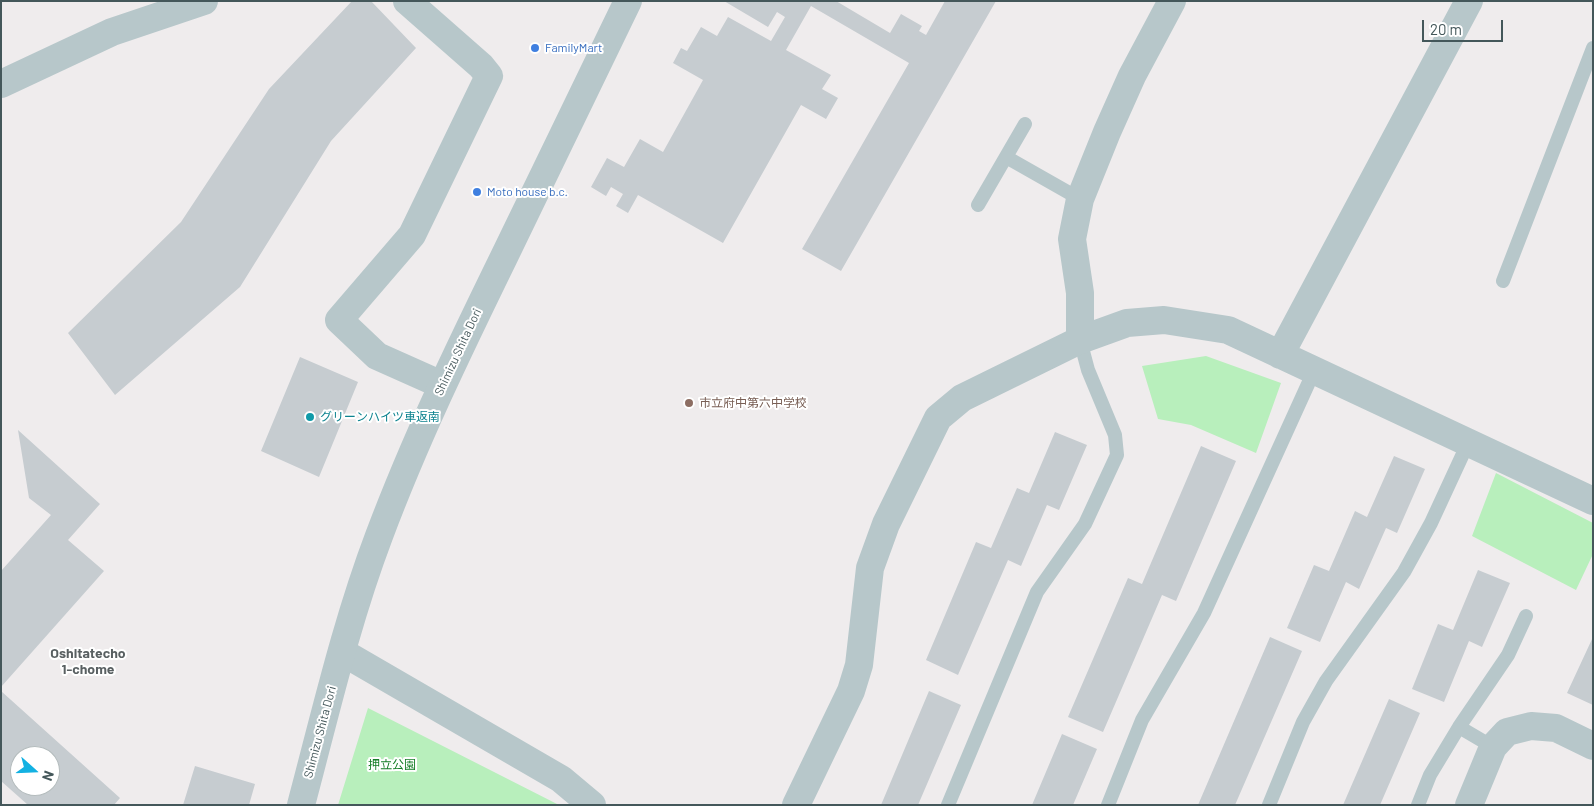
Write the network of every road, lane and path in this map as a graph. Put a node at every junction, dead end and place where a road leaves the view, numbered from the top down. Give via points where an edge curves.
1 (204, 1) edge
2 (407, 1) edge
3 (628, 1) edge
4 (1172, 1) edge
5 (1469, 1) edge
6 (1593, 48) edge
7 (1, 84) edge
8 (1025, 124) dead end
9 (1006, 157) junction
10 (1080, 199) junction
11 (978, 205) dead end
12 (1504, 282) dead end
13 (1080, 340) junction
14 (1280, 355) junction
15 (1314, 370) junction
16 (442, 385) junction
17 (1468, 443) junction
18 (1593, 501) edge
19 (1526, 616) dead end
20 (342, 652) junction
21 (1459, 727) junction
22 (1593, 746) edge
23 (1493, 748) junction
24 (301, 805) edge
25 (592, 805) edge
26 (796, 805) edge
27 (948, 805) edge
28 (1108, 805) edge
29 (1269, 805) edge
30 (1418, 805) edge
31 (1469, 805) edge

1 - 7 street via 112,32
2 - 16 street via 489,76 412,235 339,320 377,356
3 - 16 street, Shimizu Shita Dori
4 - 10 street via 1132,76
5 - 14 street
6 - 12 lane
8 - 9 lane
9 - 10 lane
9 - 11 lane
10 - 13 street via 1072,239 1080,293
13 - 14 street via 1127,323 1164,320 1228,330
13 - 26 street via 962,398 938,418 886,524 870,568 859,665 851,691
13 - 27 lane via 1088,370 1115,435 1117,455 1085,524 1037,592
14 - 15 street
15 - 17 street
15 - 28 lane via 1204,613 1142,720
16 - 20 street, Shimizu Shita Dori via 378,538
17 - 18 street
17 - 29 lane via 1404,572 1326,681 1304,722
19 - 21 lane via 1508,655
20 - 24 street, Shimizu Shita Dori
20 - 25 street via 561,779
21 - 23 lane
21 - 30 lane via 1430,775
22 - 23 street via 1556,728 1531,726 1507,732
23 - 31 street

